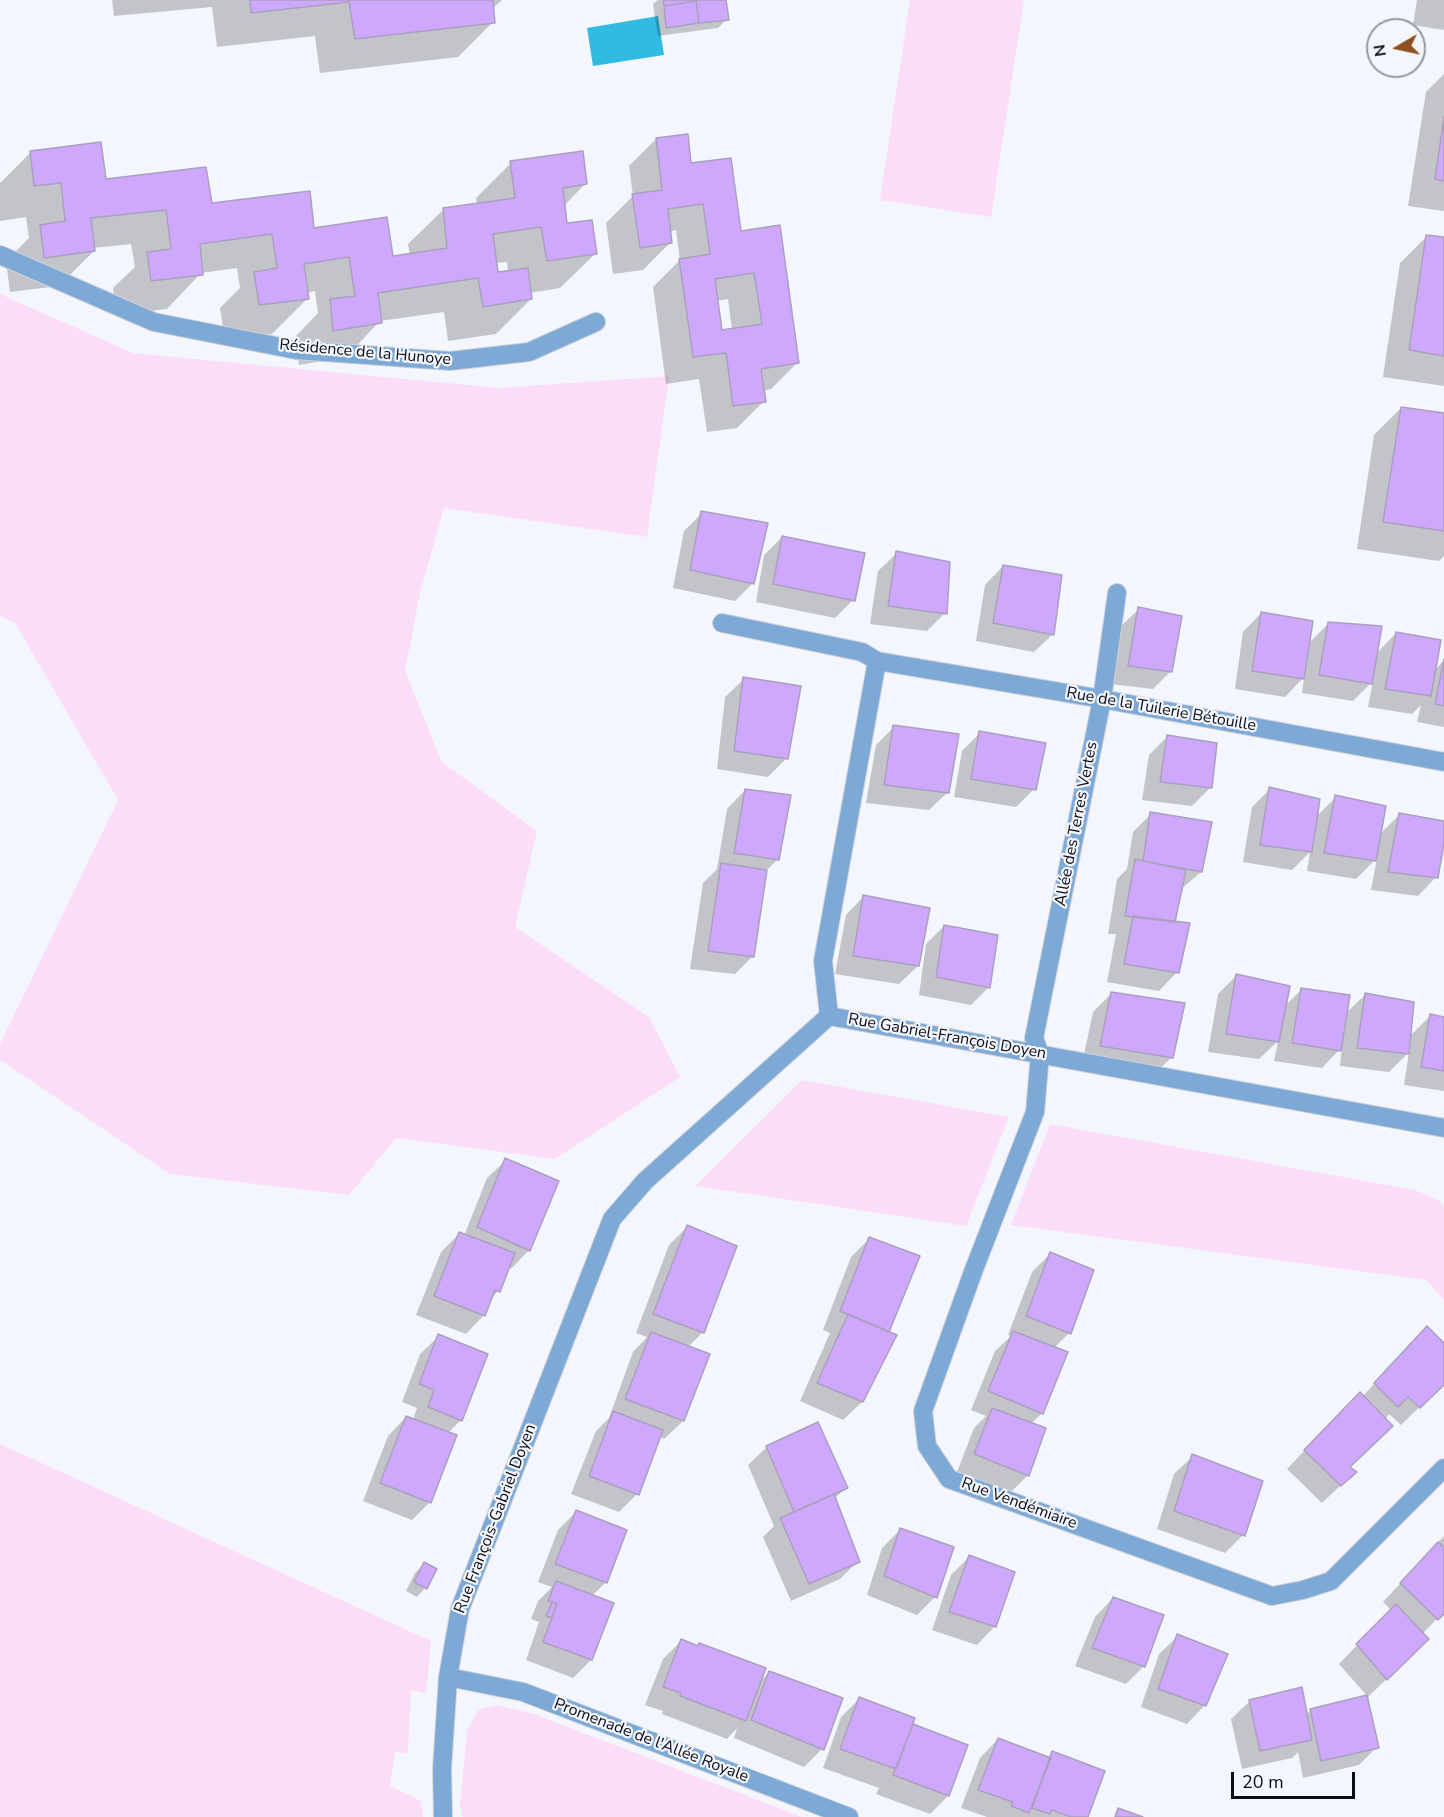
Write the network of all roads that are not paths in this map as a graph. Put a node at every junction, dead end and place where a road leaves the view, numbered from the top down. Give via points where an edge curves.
1 (0, 255) edge
2 (596, 322) dead end
3 (1117, 592) dead end
4 (722, 623) dead end
5 (877, 661) junction
6 (1102, 699) junction
7 (1444, 762) edge
8 (829, 1016) junction
9 (1040, 1054) junction
10 (1444, 1128) edge
11 (580, 1300) joint
12 (1444, 1468) edge
13 (448, 1677) junction
14 (443, 1817) edge
15 (849, 1817) edge

1 - 2 street, Résidence de la Hunoye via 154,322 296,350 450,361 529,352
3 - 6 street, Allée des Terres Vertes
4 - 5 street, Rue de la Tuilerie Bétouille via 862,652
5 - 6 street, Rue de la Tuilerie Bétouille
5 - 8 street via 823,961
6 - 7 street, Rue de la Tuilerie Bétouille
6 - 9 street, Allée des Terres Vertes via 1034,1038
8 - 9 street, Rue Gabriel-François Doyen
8 - 11 street, Rue Gabriel-François Doyen via 645,1181 612,1219
9 - 10 street, Rue Gabriel-François Doyen
9 - 12 street, Rue Vendémiaire via 1035,1112 923,1411 927,1446 949,1479 1272,1596 1331,1581
11 - 13 street, Rue François-Gabriel Doyen via 460,1609
13 - 14 street, Rue François-Gabriel Doyen
13 - 15 street, Promenade de l'Allée Royale via 523,1692

